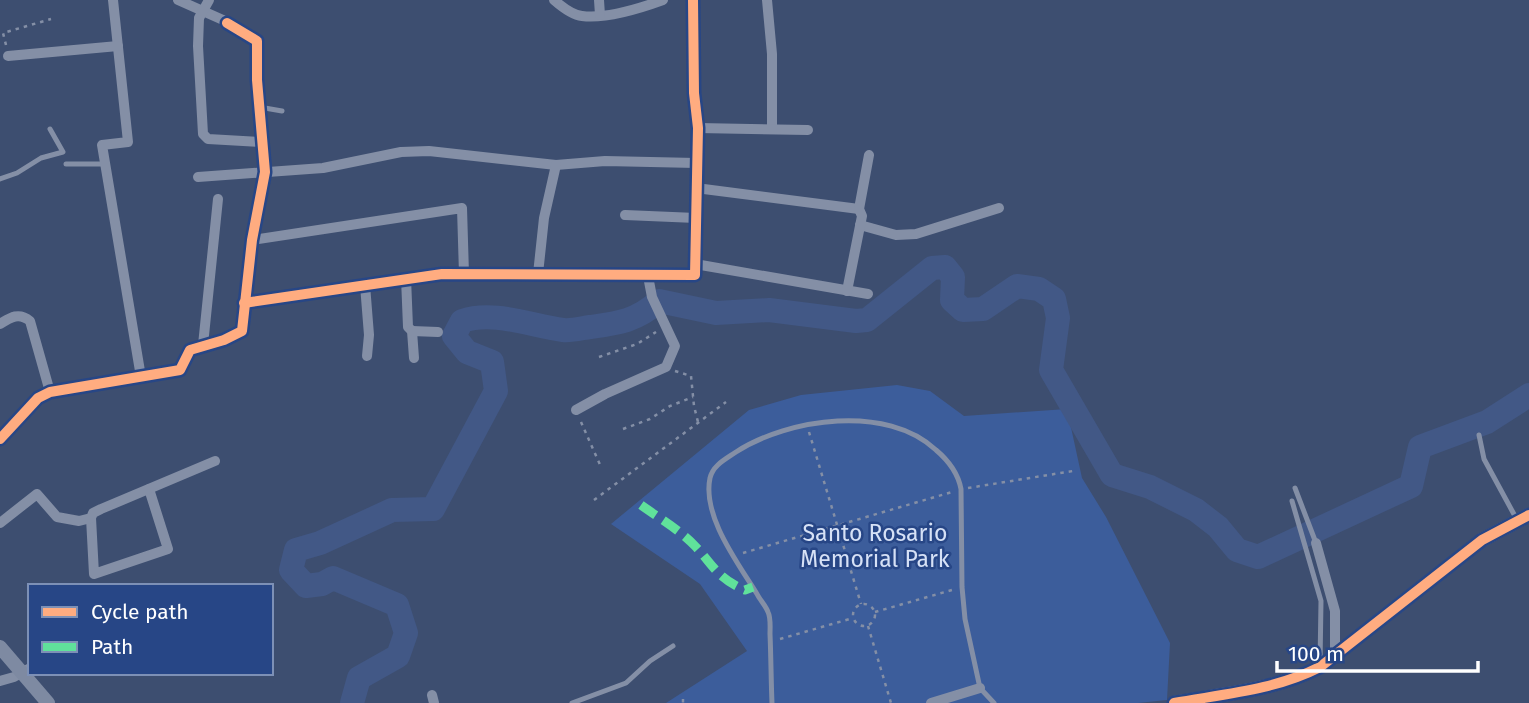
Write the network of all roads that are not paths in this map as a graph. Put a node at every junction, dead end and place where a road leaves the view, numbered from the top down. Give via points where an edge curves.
1 (113, 0) edge
2 (178, 0) edge
3 (209, 0) edge
4 (554, 0) edge
5 (599, 0) edge
6 (663, 0) edge
7 (694, 0) edge
8 (767, 0) edge
9 (202, 10) junction
10 (600, 15) junction
11 (118, 46) junction
12 (8, 56) dead end
13 (259, 107) junction
14 (282, 111) dead end
15 (698, 128) junction
16 (50, 129) dead end
17 (772, 129) junction
18 (807, 130) dead end
19 (262, 142) junction
20 (869, 155) dead end
21 (696, 163) junction
22 (66, 164) dead end
23 (105, 164) junction
24 (556, 165) junction
25 (264, 172) junction
26 (198, 177) dead end
27 (0, 179) edge
28 (696, 188) junction
29 (218, 200) dead end
30 (999, 208) dead end
31 (859, 209) junction
32 (625, 215) dead end
33 (696, 218) junction
34 (860, 225) junction
35 (252, 240) junction
36 (695, 264) junction
37 (464, 274) junction
38 (538, 274) junction
39 (648, 276) junction
40 (406, 278) junction
41 (365, 285) junction
42 (847, 291) junction
43 (868, 294) dead end
44 (244, 303) junction
45 (0, 324) edge
46 (412, 331) junction
47 (438, 332) dead end
48 (203, 345) junction
49 (367, 356) dead end
50 (414, 358) dead end
51 (141, 377) junction
52 (50, 392) junction
53 (576, 410) road end
54 (1479, 435) dead end
55 (0, 439) edge
56 (215, 461) dead end
57 (1294, 488) dead end
58 (149, 489) junction
59 (1292, 501) dead end
60 (91, 517) junction
61 (1523, 518) edge
62 (0, 523) edge
63 (1315, 543) joint
64 (0, 646) edge
65 (673, 646) dead end
66 (1335, 657) junction
67 (1320, 667) junction
68 (26, 670) edge
69 (29, 675) edge
70 (0, 681) edge
71 (980, 688) junction
72 (48, 703) edge
73 (572, 703) edge
74 (772, 703) edge
75 (932, 703) edge
76 (994, 703) edge
77 (1174, 703) edge

1 - 11 street
2 - 9 street
3 - 9 street
4 - 10 street via 580,16
5 - 10 street
6 - 10 street
7 - 15 street
8 - 17 street
9 - 13 street via 257,41
9 - 19 street via 198,47 203,134 208,139
11 - 12 street
11 - 23 street via 128,142 102,145
13 - 14 lane
13 - 19 street
15 - 17 street
15 - 21 street
16 - 27 lane via 63,152
17 - 18 street
19 - 25 street
20 - 31 street
21 - 24 street
21 - 28 street
22 - 23 lane
23 - 51 street
24 - 25 street via 429,151
24 - 38 street
25 - 26 street
25 - 35 street
28 - 31 street
28 - 33 street
29 - 48 street
30 - 34 street via 916,234 896,235
31 - 34 street
32 - 33 street
33 - 36 street
34 - 42 street
35 - 37 street via 462,208
35 - 44 street
36 - 39 street via 695,275
36 - 42 street
37 - 38 street
37 - 40 street
38 - 39 street
39 - 53 street via 652,297 675,346 666,367
40 - 41 street
40 - 46 street via 408,327
41 - 44 street
41 - 49 street
42 - 43 street
44 - 48 street via 242,331
45 - 52 street via 12,316 30,321
46 - 47 street
46 - 50 street
48 - 51 street via 190,350 180,370
51 - 52 street
52 - 55 street via 38,398
54 - 61 lane via 1484,459
56 - 58 street
57 - 63 lane
58 - 60 street
58 - 60 street via 168,549 94,574
59 - 67 lane via 1321,601
60 - 62 street via 79,521 57,517 37,494
61 - 66 street via 1482,540
63 - 66 street via 1335,611
64 - 68 street
65 - 73 lane via 625,683
66 - 67 street
67 - 77 street via 1269,687
68 - 70 street
69 - 72 street
71 - 74 lane via 965,619 959,477 925,439 886,423 860,421 782,431 748,444 718,464 710,476 709,497 722,535 769,613
71 - 75 street
71 - 76 lane

